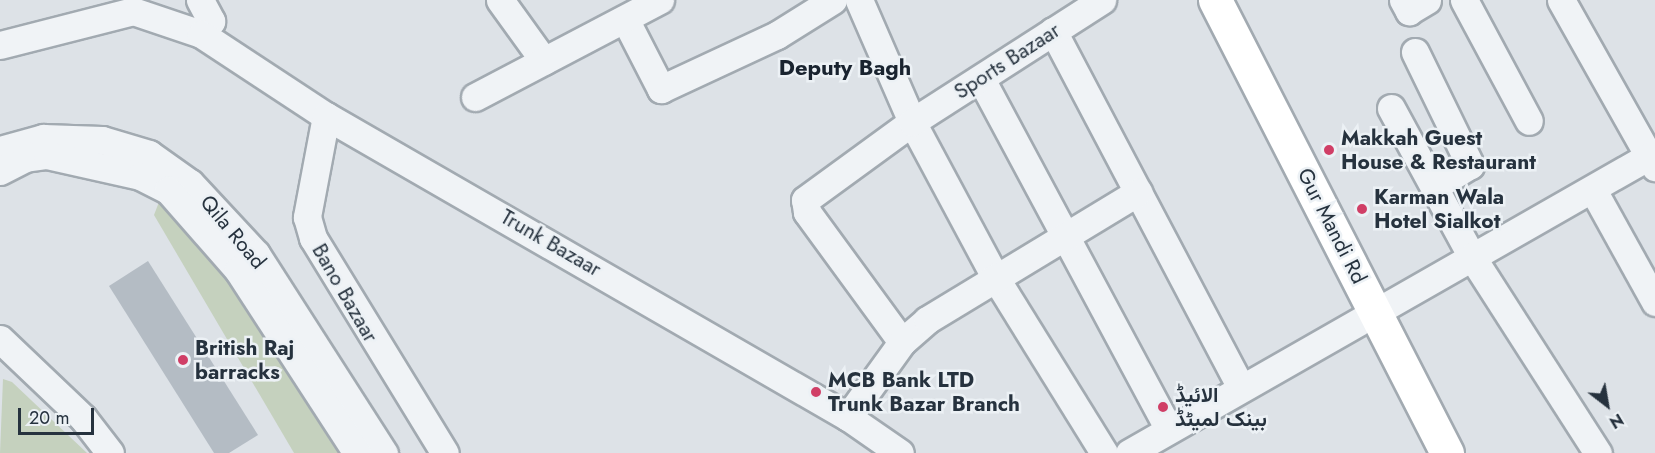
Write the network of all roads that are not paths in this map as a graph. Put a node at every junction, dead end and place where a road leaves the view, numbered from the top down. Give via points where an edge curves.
1 (200, 0) edge
2 (500, 0) edge
3 (660, 0) edge
4 (833, 0) edge
5 (859, 0) edge
6 (1102, 0) edge
7 (1215, 0) edge
8 (1403, 0) edge
9 (1427, 0) edge
10 (1464, 0) edge
11 (1561, 0) edge
12 (625, 19) junction
13 (1053, 31) junction
14 (201, 34) junction
15 (0, 45) edge
16 (1415, 52) dead end
17 (544, 61) junction
18 (981, 79) junction
19 (475, 97) dead end
20 (1391, 108) dead end
21 (326, 116) junction
22 (1529, 121) dead end
23 (912, 122) junction
24 (0, 150) edge
25 (1652, 162) edge
26 (0, 171) edge
27 (1434, 188) junction
28 (1593, 190) junction
29 (1138, 192) junction
30 (1064, 235) junction
31 (1472, 257) junction
32 (995, 278) junction
33 (1655, 302) edge
34 (1376, 312) junction
35 (0, 339) edge
36 (902, 342) junction
37 (1240, 386) junction
38 (848, 417) junction
39 (1168, 429) junction
40 (110, 453) edge
41 (357, 453) edge
42 (384, 453) edge
43 (446, 453) edge
44 (900, 453) edge
45 (1104, 453) edge
46 (1129, 453) edge
47 (1447, 453) edge
48 (1598, 453) edge

1 - 14 street via 211,21
2 - 17 street
3 - 12 street
4 - 12 street via 777,35 661,89
5 - 23 street
6 - 13 street, Sports Bazaar
7 - 34 main road, Gur Mandi Rd
8 - 9 street via 1409,11
10 - 22 street
11 - 25 street
12 - 17 street
13 - 18 street, Sports Bazaar
13 - 29 street
14 - 15 street, Trunk Bazaar via 133,11
14 - 21 street, Trunk Bazaar
16 - 27 street via 1470,165
17 - 19 street
18 - 23 street, Sports Bazaar
18 - 30 street
20 - 27 street
21 - 38 street, Trunk Bazaar
21 - 43 street, Bano Bazaar via 307,217 312,238
23 - 32 street
23 - 36 street, Sports Bazaar via 814,192 804,207
24 - 42 street, Qila Road via 43,138 102,140 149,154 190,183 256,254
25 - 28 street
26 - 41 street, Qila Road via 25,158 48,155 140,176 168,190 238,270
27 - 31 street
28 - 31 street
28 - 33 street
29 - 30 street
29 - 37 street
30 - 32 street
30 - 39 street
31 - 34 street
31 - 48 street
32 - 36 street
32 - 45 street
34 - 37 street
34 - 47 main road, Gur Mandi Rd
35 - 40 street via 83,418
36 - 38 street
37 - 39 street
38 - 44 street, Trunk Bazaar
39 - 46 street

